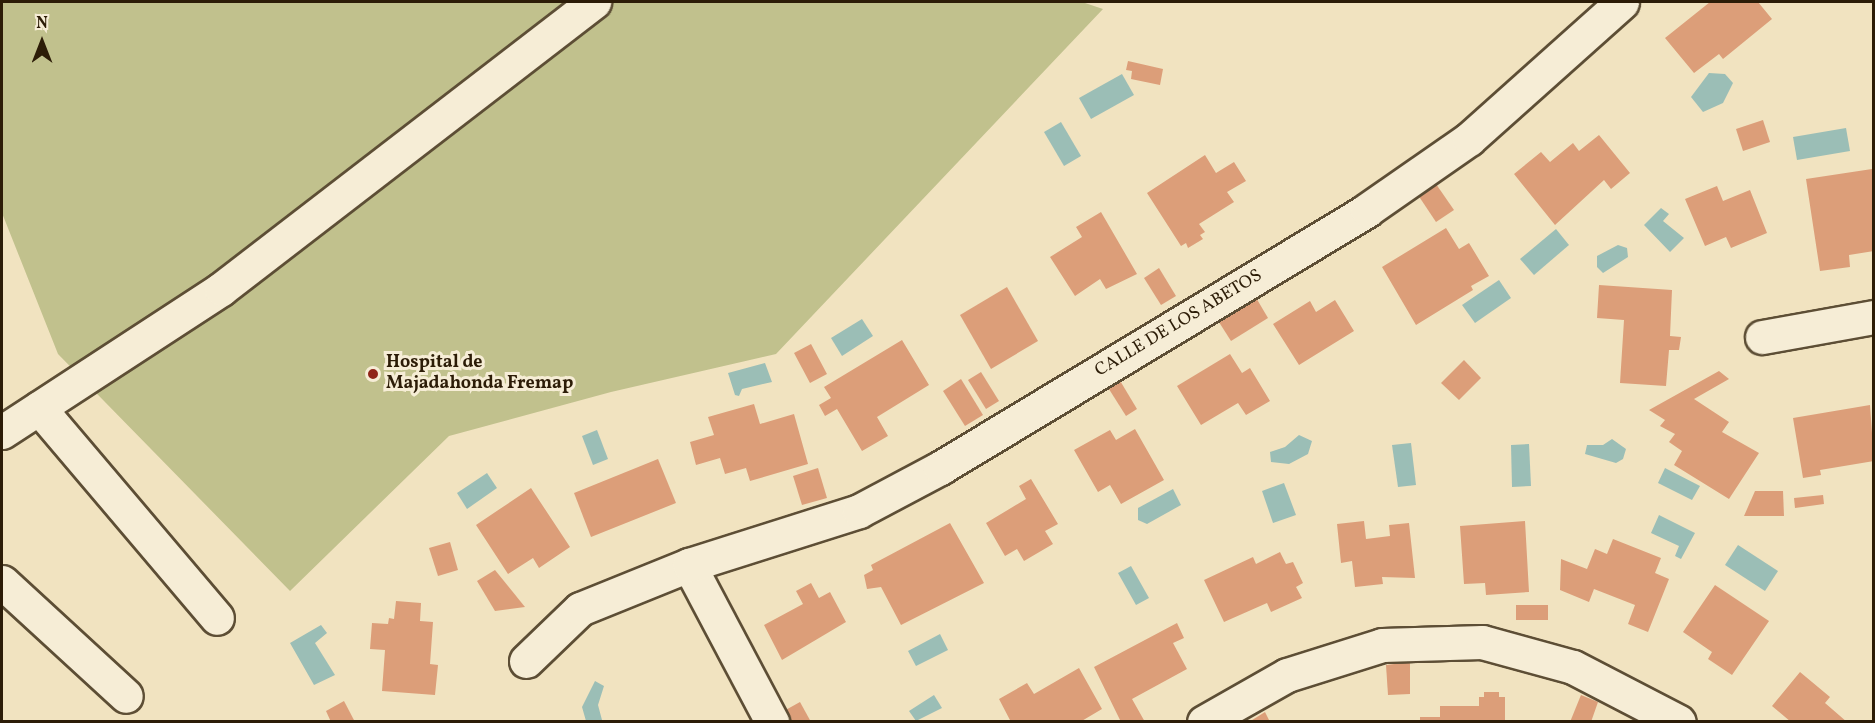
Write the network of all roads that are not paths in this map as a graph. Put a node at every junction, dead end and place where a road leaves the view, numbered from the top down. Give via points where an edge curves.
1 (594, 2) edge
2 (1622, 2) edge
3 (1874, 317) edge
4 (1762, 337) dead end
5 (39, 408) junction
6 (2, 432) edge
7 (689, 565) junction
8 (2, 582) edge
9 (217, 618) dead end
10 (526, 661) dead end
11 (126, 696) dead end
12 (772, 722) edge
13 (1204, 722) edge
14 (1679, 722) edge

1 - 5 street via 221,289
2 - 7 street, CALLE DE LOS ABETOS via 1469,139 1367,210 940,468 859,511
3 - 4 street
5 - 6 street
5 - 9 street
7 - 10 street, CALLE DE LOS ABETOS via 580,609
7 - 12 street
8 - 11 street
13 - 14 street via 1287,675 1382,645 1482,642 1574,667

